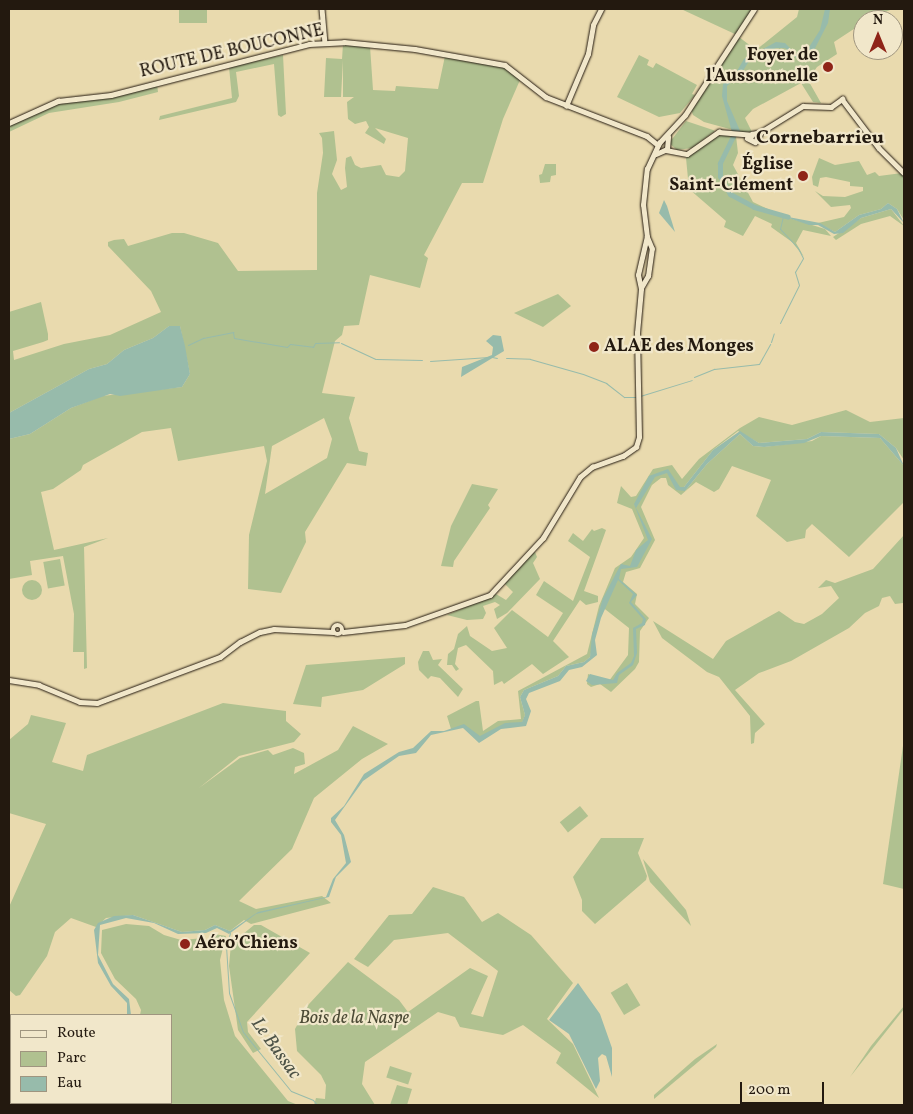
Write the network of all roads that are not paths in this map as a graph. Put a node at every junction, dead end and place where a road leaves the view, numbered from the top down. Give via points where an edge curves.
1 (322, 9) edge
2 (601, 9) edge
3 (754, 9) edge
4 (325, 42) junction
5 (566, 106) junction
6 (9, 123) edge
7 (662, 145) junction
8 (904, 163) edge
9 (898, 165) junction
10 (904, 173) edge
11 (647, 246) junction
12 (643, 279) junction
13 (333, 630) junction
14 (342, 630) junction
15 (9, 680) edge

1 - 4 main road
2 - 5 main road via 593,25 589,50
3 - 7 main road
4 - 5 main road, ROUTE DE BOUCONNE via 398,47 505,65 546,97
4 - 6 main road, ROUTE DE BOUCONNE via 111,95 58,101
5 - 7 main road, ROUTE DE BOUCONNE
7 - 9 main road, ROUTE DE BOUCONNE via 682,154 689,153 714,134 755,136 803,106 831,107 842,99 879,148
7 - 11 main road via 647,169 643,186
8 - 9 main road
9 - 10 main road
11 - 12 main road via 651,257
11 - 12 main road via 638,272
12 - 14 main road via 637,333 639,397 636,447 623,456 592,467 580,477 548,532 490,595 405,625
13 - 14 main road via 337,625
13 - 14 main road via 338,635
13 - 15 main road via 260,632 220,657 98,703 80,702 34,684

